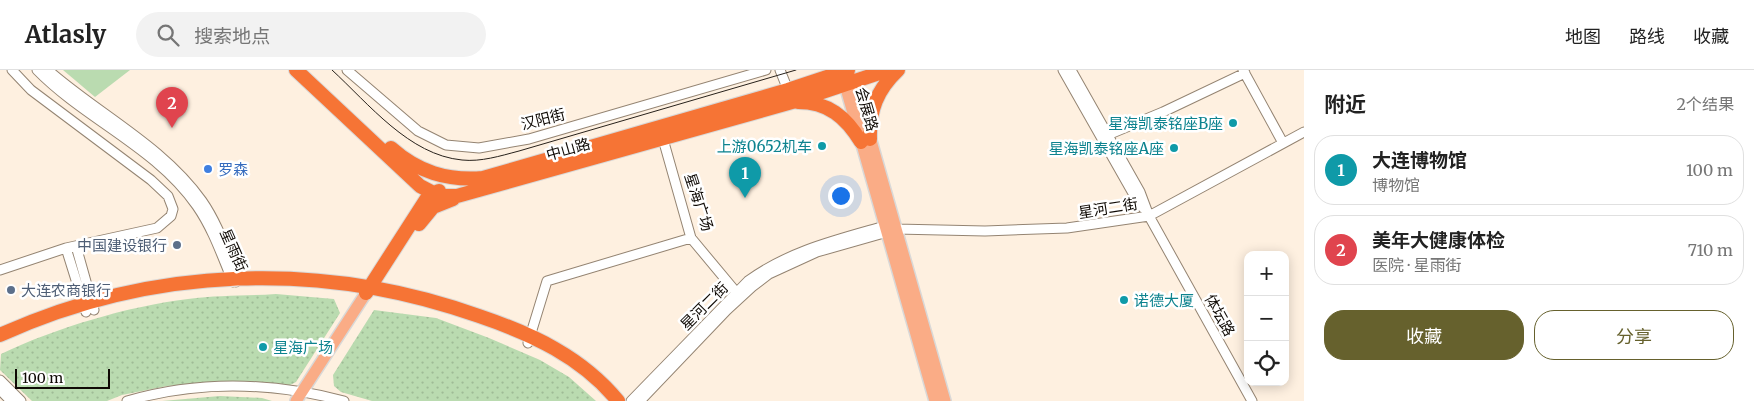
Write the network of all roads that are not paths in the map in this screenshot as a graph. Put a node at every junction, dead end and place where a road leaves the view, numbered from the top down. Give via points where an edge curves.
1 (12, 70) edge
2 (37, 70) edge
3 (48, 70) edge
4 (296, 70) edge
5 (309, 70) edge
6 (347, 70) edge
7 (766, 70) edge
8 (780, 70) edge
9 (888, 70) edge
10 (898, 70) edge
11 (1063, 70) edge
12 (1071, 70) edge
13 (1244, 71) edge
14 (848, 77) edge
15 (790, 96) junction
16 (1304, 132) edge
17 (1110, 134) dead end
18 (664, 139) junction
19 (866, 140) junction
20 (137, 143) junction
21 (1284, 143) junction
22 (124, 159) junction
23 (483, 178) junction
24 (430, 193) junction
25 (466, 195) junction
26 (1150, 216) junction
27 (889, 229) junction
28 (691, 238) junction
29 (71, 247) junction
30 (0, 270) edge
31 (234, 280) junction
32 (372, 291) junction
33 (736, 292) junction
34 (89, 308) junction
35 (0, 335) edge
36 (529, 340) junction
37 (0, 343) edge
38 (0, 380) edge
39 (0, 390) edge
40 (304, 397) edge
41 (11, 401) edge
42 (21, 401) edge
43 (126, 401) edge
44 (344, 401) edge
45 (610, 401) edge
46 (618, 401) edge
47 (631, 401) edge
48 (640, 401) edge
49 (935, 401) edge
50 (945, 401) edge
51 (1252, 401) edge

1 - 22 street via 32,90
2 - 20 street, 星雨街
3 - 20 street, 星雨街
4 - 24 highway
5 - 23 highway, 中山路 via 420,169 445,177
6 - 7 street, 汉阳街 via 418,131 446,144 478,148 529,139
8 - 15 street
9 - 14 highway, 中山路
10 - 19 highway via 875,100
11 - 26 street, 体坛路 via 1134,195
12 - 26 street, 体坛路 via 1140,192
13 - 17 street via 1163,112
13 - 21 street
14 - 15 highway, 中山路
14 - 19 main road, 会展路
15 - 18 highway, 中山路
15 - 19 highway via 829,107
15 - 23 highway, 中山路
16 - 21 street, 星河二街
18 - 25 highway, 中山路
18 - 28 street, 星海广场
19 - 27 main road, 会展路
20 - 22 street
20 - 31 street, 星雨街 via 176,172 202,202 221,236
21 - 26 street, 星河二街
22 - 29 street via 168,196 172,203 171,216 157,228
23 - 24 highway
24 - 25 highway, 中山路
24 - 32 highway
25 - 32 highway via 439,204 424,216
26 - 27 street, 星河二街 via 1067,228 985,231
26 - 51 street, 体坛路
27 - 33 street, 星河二街 via 799,251 764,269
27 - 48 street, 星河二街 via 817,252 769,274 727,310
27 - 49 main road, 会展路
27 - 50 main road, 会展路
28 - 33 street, 星海广场
28 - 36 street via 547,281
29 - 30 street
29 - 34 street
31 - 32 highway via 297,278
31 - 34 highway
32 - 36 highway via 458,308
32 - 40 main road
33 - 47 street, 星河二街
34 - 35 highway
34 - 37 highway
36 - 45 highway via 579,371
36 - 46 highway via 584,366
38 - 42 street
39 - 41 street
40 - 43 street via 254,386 211,386
40 - 44 street

